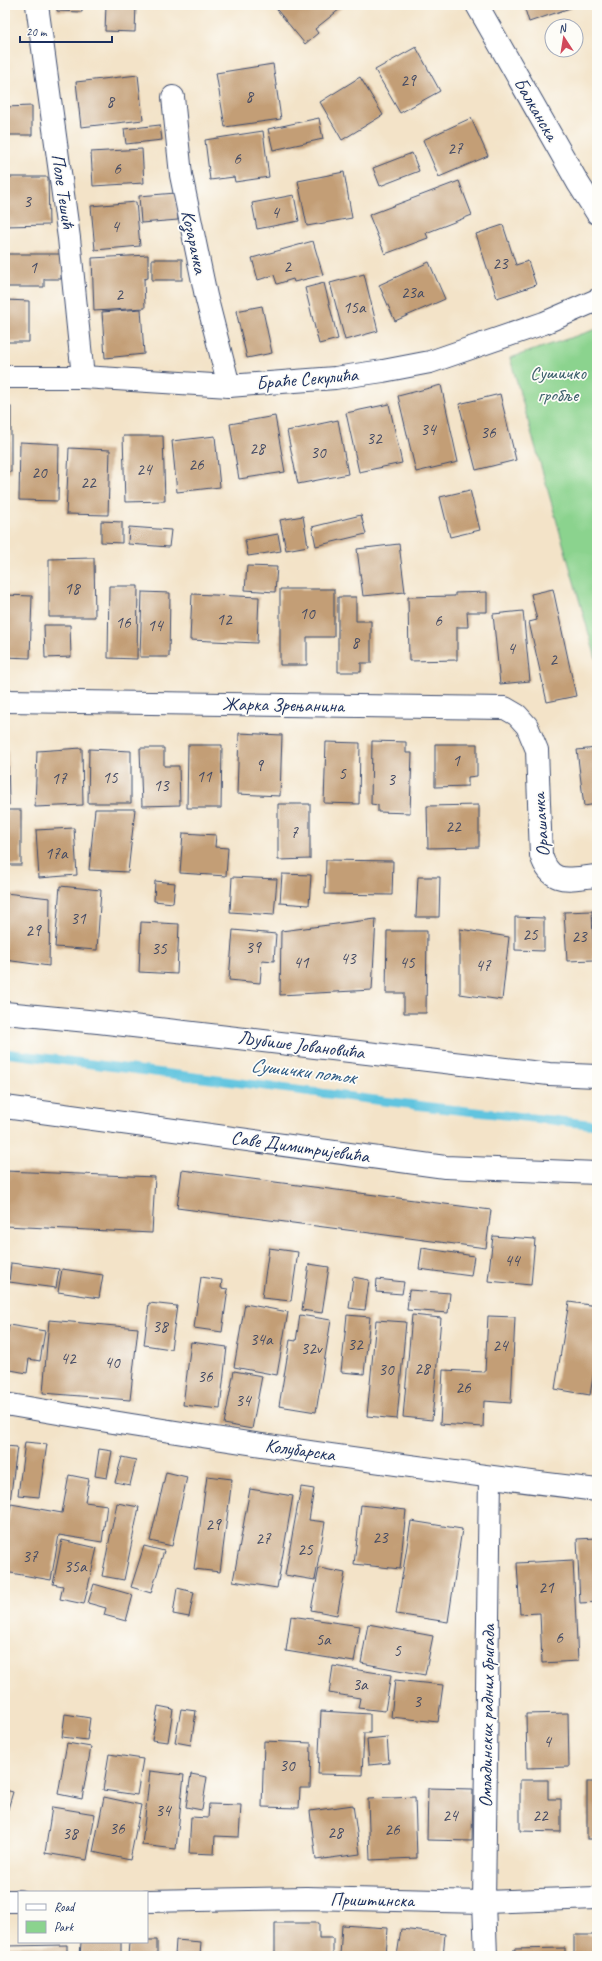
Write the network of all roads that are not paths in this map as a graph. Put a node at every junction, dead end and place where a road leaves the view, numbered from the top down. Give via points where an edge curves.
1 (37, 5) edge
2 (477, 5) edge
3 (173, 97) dead end
4 (597, 213) edge
5 (597, 300) edge
6 (5, 377) edge
7 (83, 377) junction
8 (229, 386) junction
9 (5, 701) edge
10 (537, 750) joint
11 (597, 876) edge
12 (5, 1013) edge
13 (597, 1076) edge
14 (5, 1107) edge
15 (597, 1173) edge
16 (5, 1404) edge
17 (490, 1477) junction
18 (597, 1490) edge
19 (597, 1898) edge
20 (5, 1901) edge
21 (18, 1901) edge
22 (148, 1901) edge
23 (484, 1902) junction
24 (486, 1956) edge

1 - 7 street, Поле Тешић via 70,238
2 - 4 street, Балканска
3 - 8 street, Козарачка via 181,175 206,296
5 - 8 street, Браће Секулића via 544,323 430,362 335,378
6 - 7 street, Браће Секулића
7 - 8 street, Браће Секулића
9 - 10 street, Жарка Зрењанина via 505,708 518,715
10 - 11 street, Орашачка via 540,855 544,865 549,873 561,878
12 - 13 street, Љубише Јовановића via 549,1074
14 - 15 street, Саве Димитријевића via 445,1167
16 - 17 street, Колубарска via 169,1432
17 - 18 street, Колубарска
17 - 23 street, Омладинских радних бригада
19 - 23 street, Приштинска
20 - 21 street
22 - 23 street, Приштинска via 306,1898
23 - 24 street, Омладинских радних бригада

